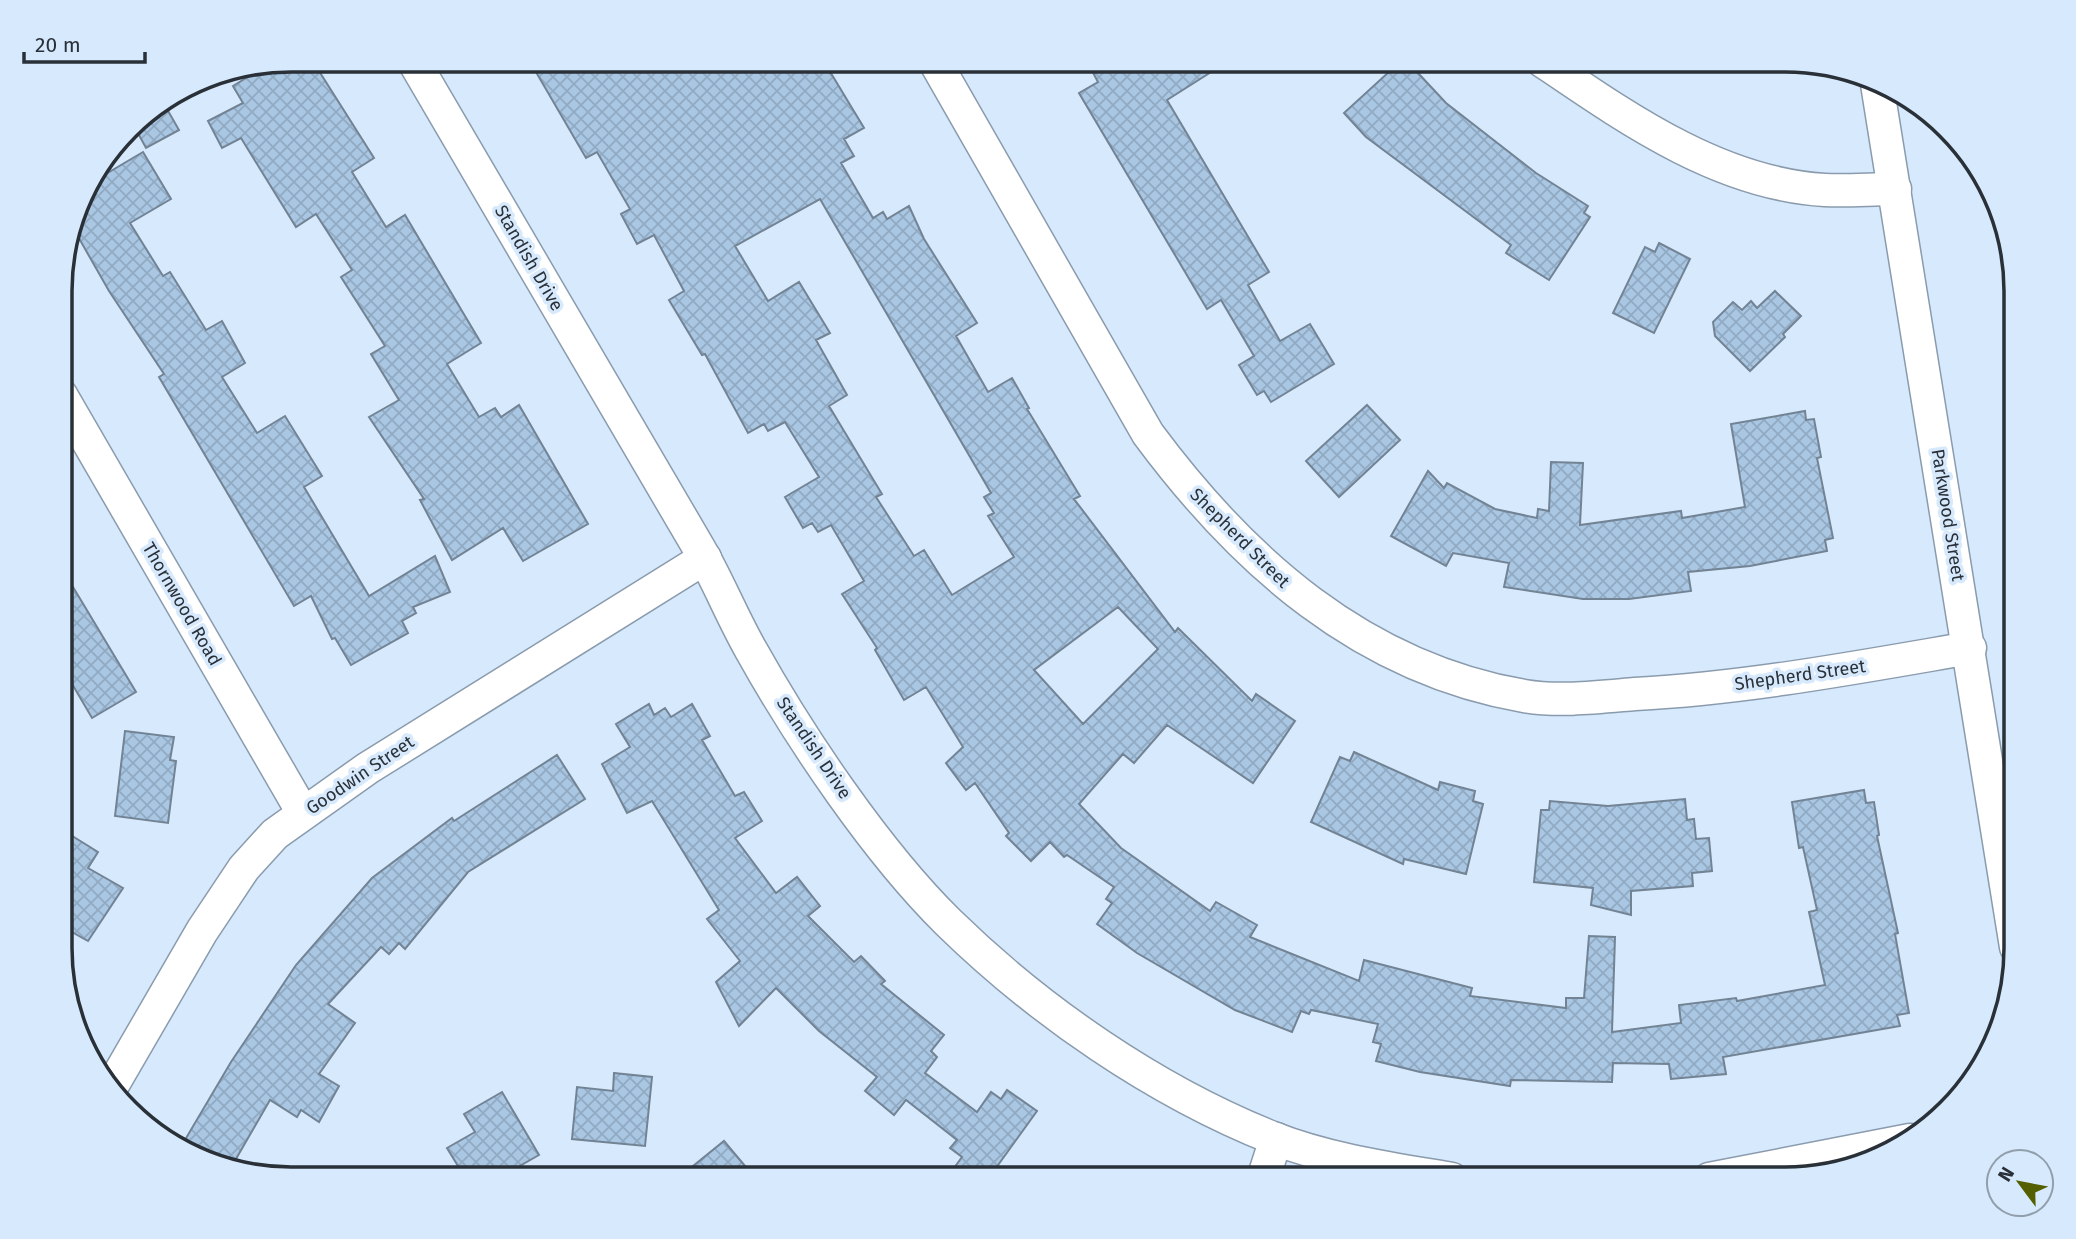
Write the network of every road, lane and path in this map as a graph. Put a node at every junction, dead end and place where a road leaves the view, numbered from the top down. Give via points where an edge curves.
1 (421, 72) edge
2 (941, 72) edge
3 (1559, 72) edge
4 (1878, 93) edge
5 (1895, 189) junction
6 (72, 414) edge
7 (705, 558) junction
8 (1970, 648) junction
9 (303, 813) junction
10 (2004, 869) edge
11 (116, 1079) edge
12 (1276, 1139) junction
13 (1881, 1145) edge
14 (1267, 1167) edge
15 (1384, 1167) edge
16 (1771, 1167) edge

1 - 7 street, Standish Drive
2 - 8 street, Shepherd Street via 1148,434 1177,473 1282,583 1362,637 1446,677 1526,696 1669,692 1770,681
3 - 5 street via 1627,118 1692,152 1761,178 1823,190
4 - 5 street, Parkwood Street
5 - 8 street, Parkwood Street
6 - 9 street, Thornwood Road
7 - 9 street, Goodwin Street
7 - 12 street, Standish Drive via 751,650 818,757 885,850 947,921 1038,999 1120,1059 1194,1103
8 - 10 street, Parkwood Street
9 - 11 street, Goodwin Street via 275,834 244,868
12 - 14 street
12 - 15 street, Standish Drive
13 - 16 street

